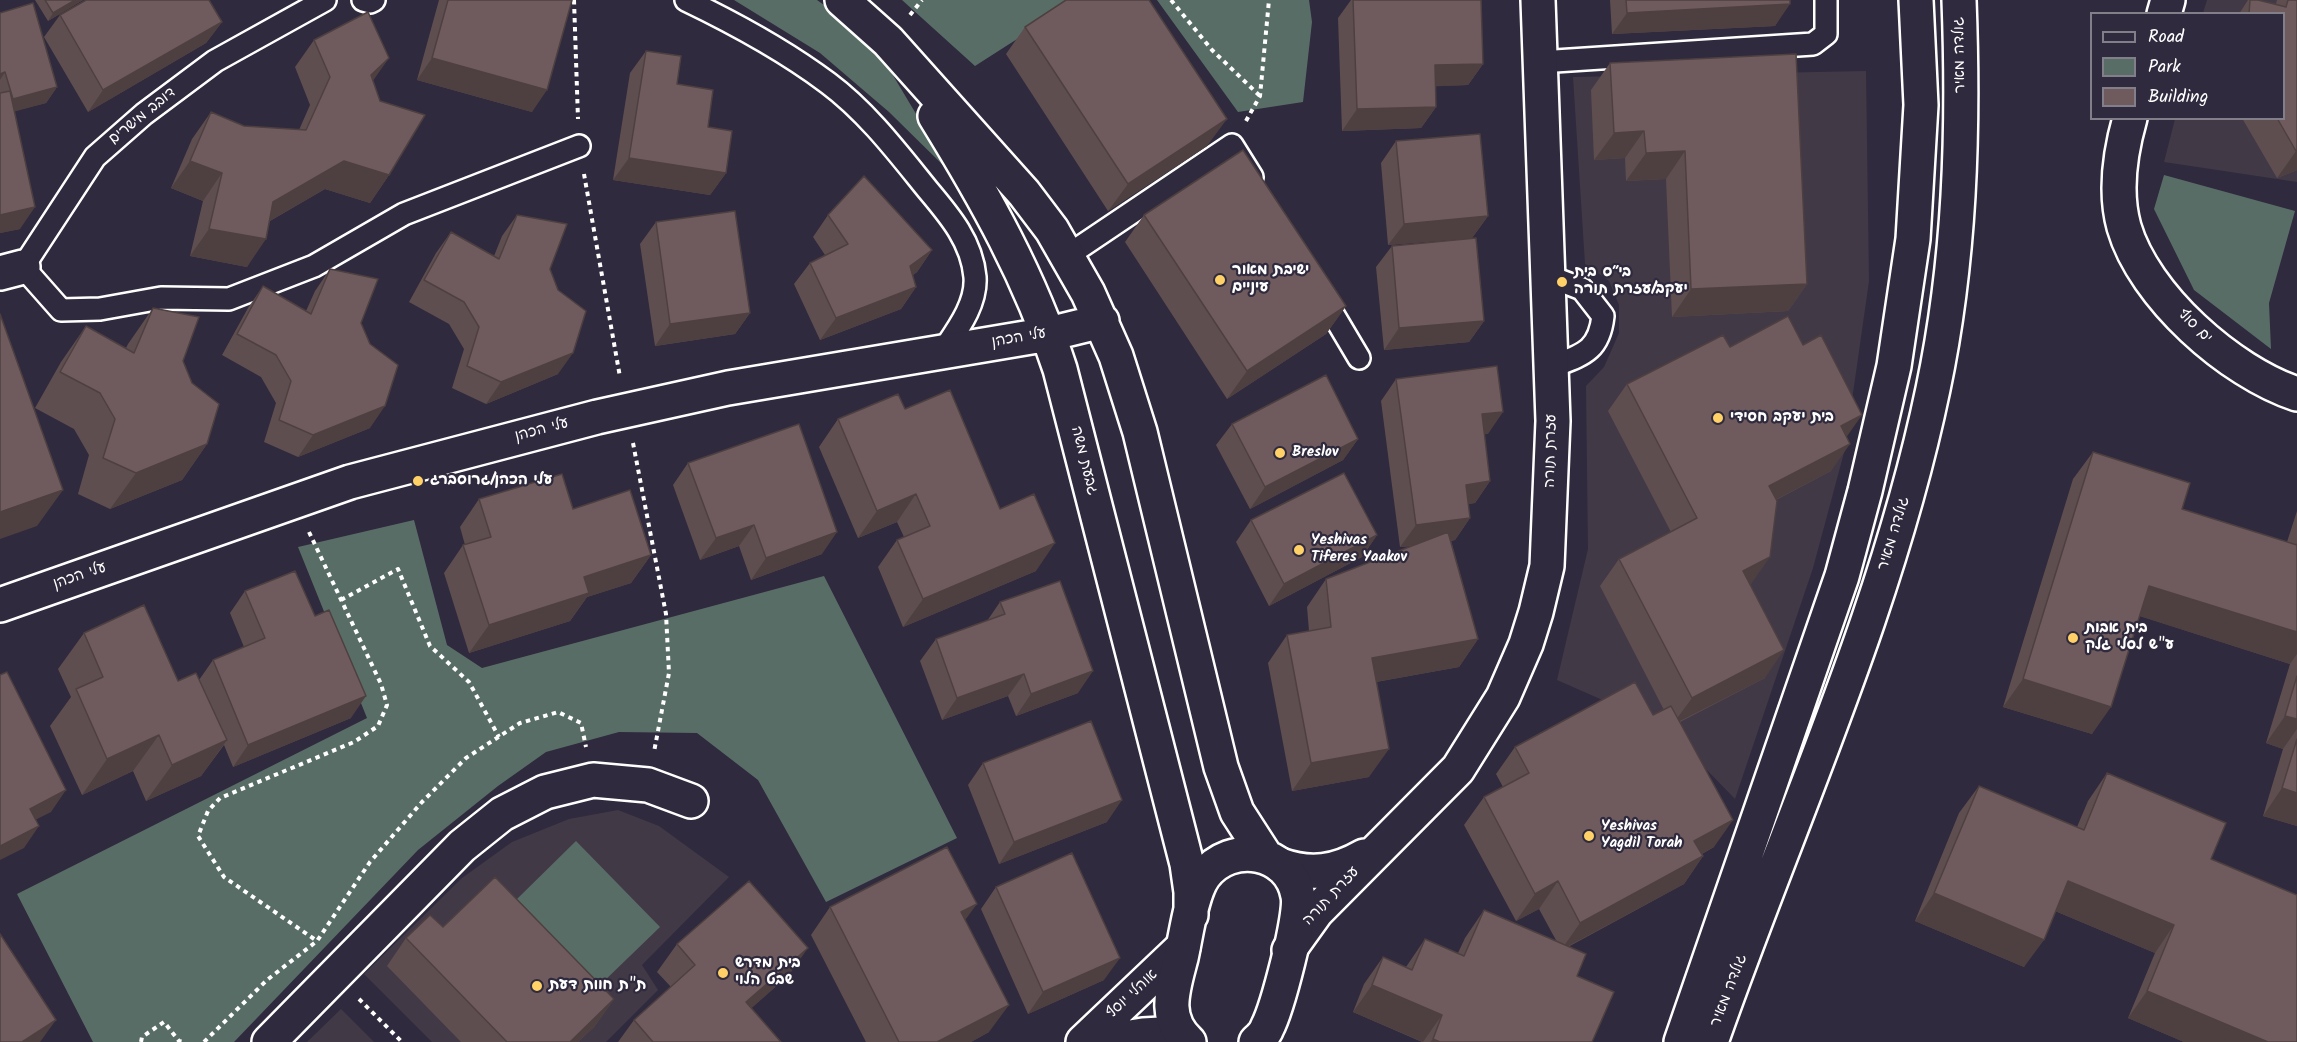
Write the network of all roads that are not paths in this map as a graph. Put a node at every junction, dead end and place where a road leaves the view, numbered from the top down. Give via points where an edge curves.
1 (325, 0) edge
2 (363, 0) edge
3 (374, 0) edge
4 (687, 0) edge
5 (842, 0) edge
6 (1538, 0) edge
7 (1826, 0) edge
8 (1916, 0) edge
9 (1959, 0) edge
10 (888, 41) junction
11 (1540, 62) junction
12 (2130, 120) edge
13 (579, 146) dead end
14 (1263, 196) edge
15 (1067, 256) junction
16 (12, 270) edge
17 (1548, 276) junction
18 (1311, 277) edge
19 (1102, 321) junction
20 (1049, 334) junction
21 (943, 351) junction
22 (1359, 358) dead end
23 (1551, 367) junction
24 (2297, 394) edge
25 (0, 605) edge
26 (691, 801) dead end
27 (1378, 847) junction
28 (1273, 861) junction
29 (1191, 915) junction
30 (1183, 947) junction
31 (1289, 950) junction
32 (1273, 1028) edge
33 (1184, 1038) edge
34 (269, 1042) edge
35 (1083, 1042) edge
36 (1100, 1042) edge
37 (1256, 1042) edge
38 (1682, 1042) edge
39 (1711, 1042) edge

1 - 16 lane, דובב מישרים via 214,61 135,121 96,157
2 - 3 lane
4 - 21 lane via 749,30 830,85 890,143 946,212 970,248 976,279 970,306
5 - 10 street, גבעת משה
6 - 11 street, עזרת תורה
7 - 11 lane via 1826,34 1813,44
8 - 38 street, גולדה מאיר via 1921,105 1913,239 1894,366 1842,576
9 - 39 street, גולדה מאיר via 1962,82 1957,236 1933,389 1906,500 1850,673
10 - 15 street, גבעת משה via 1024,193
10 - 20 street, גבעת משה via 986,199
11 - 17 street, עזרת תורה
12 - 24 street, ים סוף via 2119,169 2124,227 2135,254 2157,289 2205,340 2259,377
13 - 16 lane via 404,214 314,266 229,299 161,298 100,309 61,310
14 - 15 lane via 1232,145
15 - 19 street, גבעת משה
17 - 23 street, עזרת תורה
17 - 23 lane via 1582,289 1603,316 1601,334 1591,349
18 - 22 lane
19 - 20 street, עלי הכהן
19 - 28 street, גבעת משה via 1140,432 1221,767 1238,812
20 - 21 street, עלי הכהן
20 - 29 street, גבעת משה via 1186,864
21 - 25 street, עלי הכהן via 728,388 597,417 350,482
23 - 27 street, עזרת תורה via 1553,421 1546,566 1526,644 1503,698 1458,769 1406,824
26 - 34 street via 648,785 593,780 545,792 502,814 462,846
27 - 28 street, עזרת תורה via 1347,864 1320,872 1301,873
27 - 31 street, עזרת תורה via 1317,911
28 - 29 street, עזרת תורה via 1248,853 1231,855 1215,864 1203,878
28 - 31 street, גבעת משה via 1292,879 1298,896
29 - 30 street
30 - 33 street via 1170,999 1172,1017
30 - 35 street, אוהלי יוסף
31 - 32 street, גבעת משה
32 - 37 street, גבעת משה
33 - 36 street, אוהלי יוסף via 1143,1035

